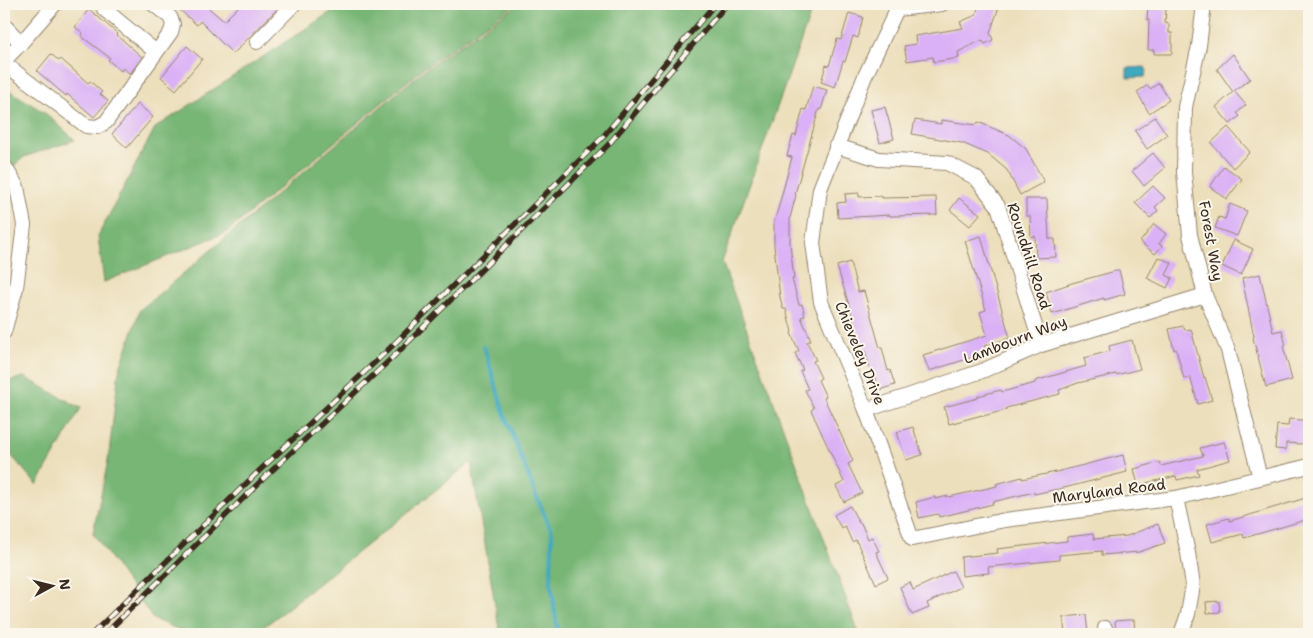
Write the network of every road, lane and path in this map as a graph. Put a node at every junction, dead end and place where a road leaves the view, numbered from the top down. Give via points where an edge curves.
1 (55, 4) edge
2 (152, 4) edge
3 (294, 4) edge
4 (942, 4) edge
5 (1204, 4) edge
6 (899, 6) edge
7 (104, 8) dead end
8 (4, 25) edge
9 (258, 42) dead end
10 (21, 43) junction
11 (156, 52) junction
12 (4, 62) edge
13 (836, 146) junction
14 (4, 165) edge
15 (1205, 295) junction
16 (4, 332) edge
17 (1042, 345) junction
18 (866, 410) junction
19 (1309, 466) edge
20 (1260, 478) junction
21 (1176, 498) junction
22 (912, 539) joint
23 (1182, 634) edge

1 - 10 street
2 - 11 street via 170,17 173,24
3 - 9 street
4 - 6 street, Chieveley Drive
5 - 15 street, Forest Way via 1199,46 1185,107 1184,172 1190,235
6 - 13 street, Chieveley Drive
7 - 11 street
8 - 10 street
10 - 12 street
11 - 12 street via 106,122 97,127 86,126
13 - 17 street, Roundhill Road via 879,159 947,163 976,178 998,206
13 - 18 street, Chieveley Drive via 820,189 813,243 822,302
14 - 16 street via 17,187 24,225 16,288
15 - 17 street, Lambourn Way
15 - 20 street, Forest Way via 1228,350
17 - 18 street, Lambourn Way via 982,371
18 - 22 street, Chieveley Drive
19 - 20 street, Maryland Road
20 - 21 street, Maryland Road
21 - 22 street, Maryland Road via 1005,520
21 - 23 street via 1193,585

